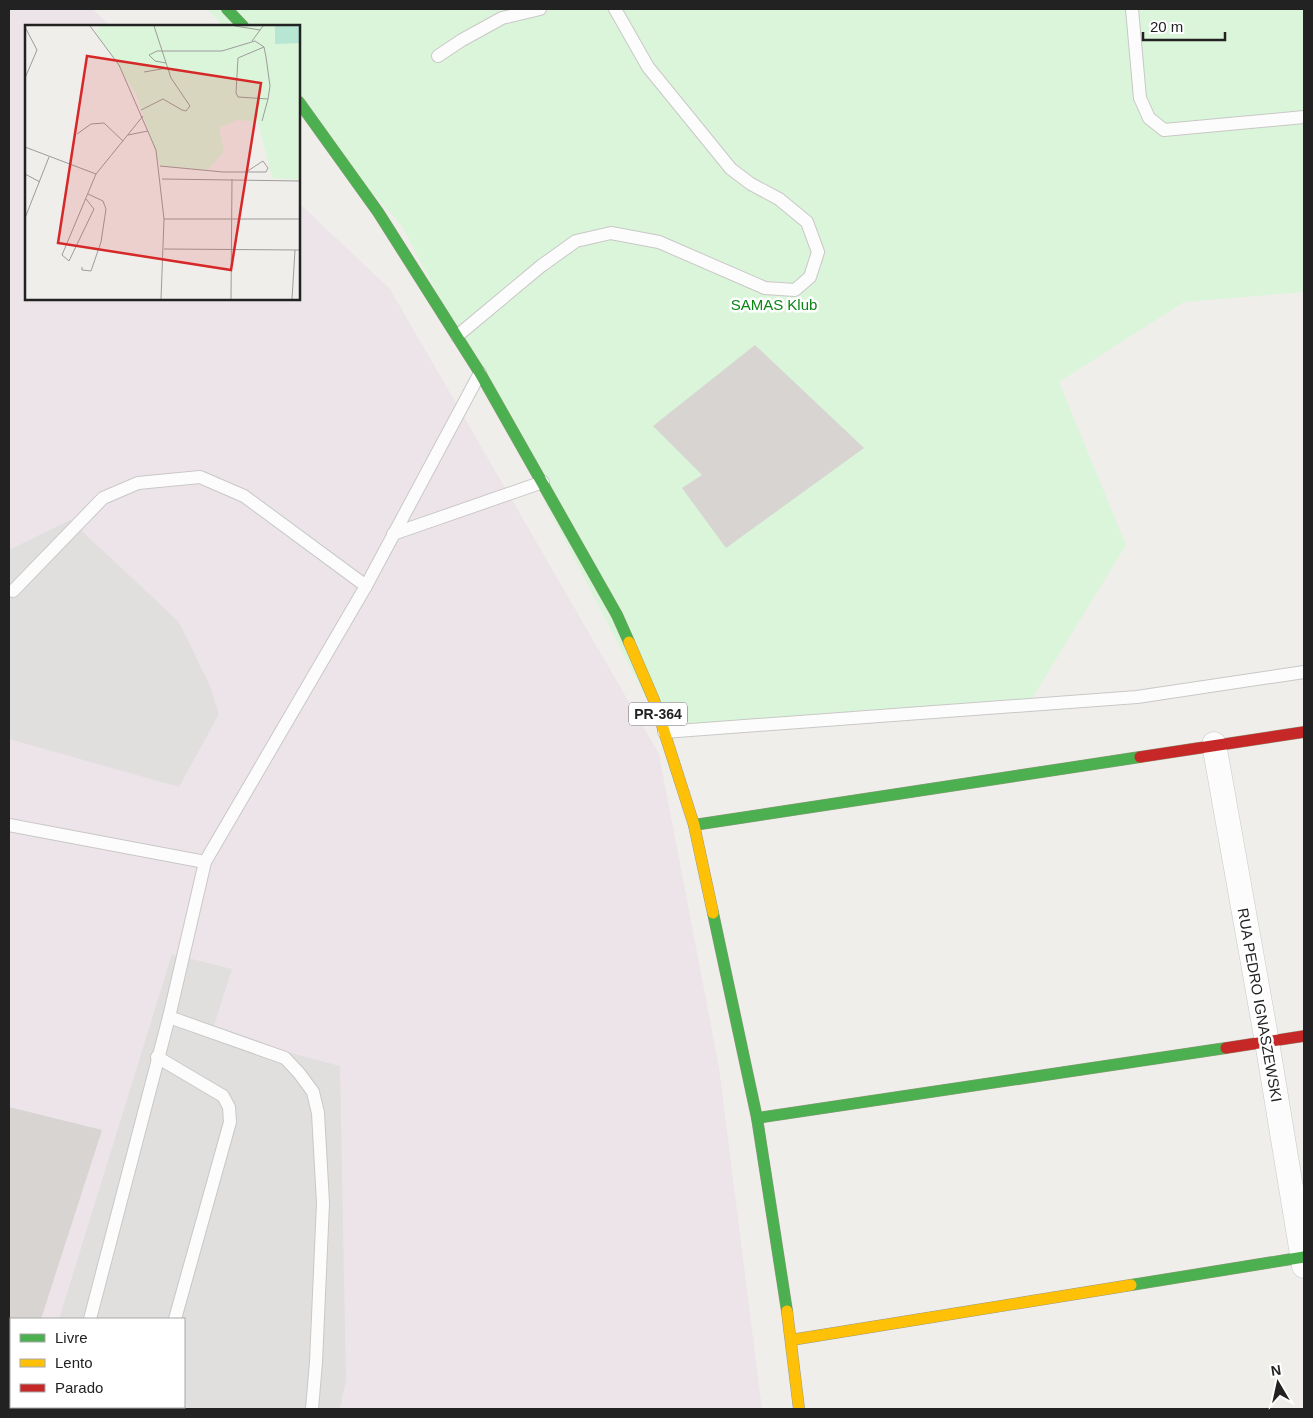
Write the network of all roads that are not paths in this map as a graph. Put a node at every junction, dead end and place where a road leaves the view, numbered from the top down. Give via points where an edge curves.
1 (227, 9) edge
2 (540, 9) edge
3 (615, 9) edge
4 (1132, 9) edge
5 (243, 25) edge
6 (438, 56) dead end
7 (300, 103) edge
8 (1304, 117) edge
9 (456, 336) junction
10 (480, 373) junction
11 (543, 482) junction
12 (393, 534) junction
13 (366, 586) junction
14 (12, 591) dead end
15 (1304, 672) edge
16 (664, 732) junction
17 (1304, 732) edge
18 (1214, 744) junction
19 (9, 825) edge
20 (694, 825) junction
21 (206, 862) junction
22 (169, 1017) junction
23 (1304, 1036) edge
24 (1268, 1042) junction
25 (158, 1057) junction
26 (758, 1118) junction
27 (1304, 1260) edge
28 (90, 1318) edge
29 (175, 1318) edge
30 (791, 1340) junction
31 (312, 1409) edge
32 (798, 1409) edge

1 - 5 street
2 - 6 lane via 502,18
3 - 9 lane via 648,67 731,169 779,199 807,222 818,252 810,277 795,290 765,288 658,242 611,233 576,241
4 - 8 lane via 1140,98 1149,118 1164,130
7 - 9 street, PR-364 via 378,212
9 - 10 street, PR-364
10 - 11 street, PR-364
10 - 12 lane
11 - 12 lane
11 - 16 street, PR-364 via 617,615 654,700
12 - 13 lane
13 - 14 lane via 244,496 200,477 138,483 103,498
13 - 21 lane
15 - 16 lane via 1137,697
16 - 20 street, PR-364
17 - 18 street
18 - 20 street
18 - 24 street, RUA PEDRO IGNASZEWSKI
19 - 21 lane
20 - 26 street, PR-364
21 - 22 lane
22 - 25 lane
22 - 31 lane via 285,1058 313,1092 318,1113 323,1204
23 - 24 street
24 - 26 street
24 - 27 street, RUA PEDRO IGNASZEWSKI
25 - 28 lane
25 - 29 lane via 223,1096 229,1108 230,1122
26 - 30 street, PR-364
27 - 30 street
30 - 32 street, PR-364

